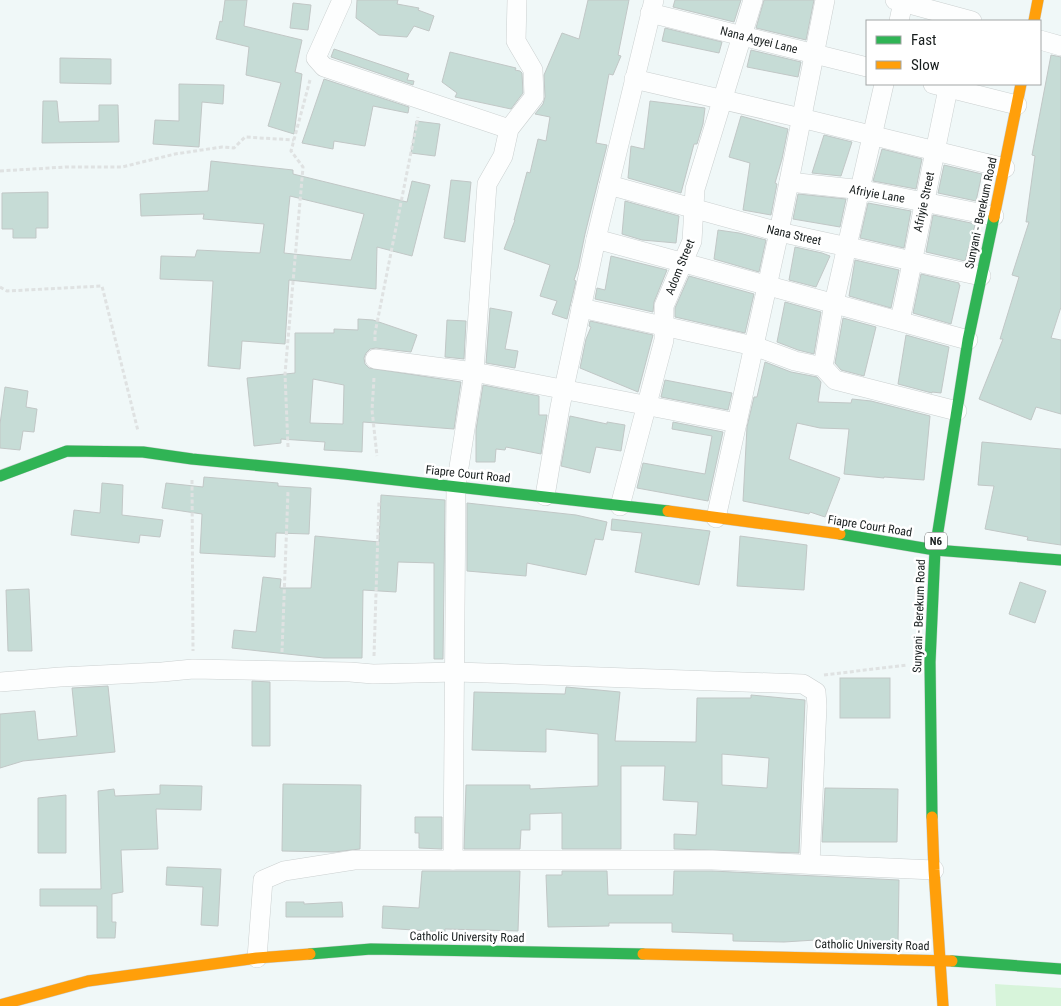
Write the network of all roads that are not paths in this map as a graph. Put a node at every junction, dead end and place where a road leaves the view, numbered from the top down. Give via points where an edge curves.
1 (342, 0) edge
2 (518, 0) edge
3 (753, 0) edge
4 (825, 0) edge
5 (1038, 0) edge
6 (899, 1) edge
7 (652, 6) edge
8 (899, 20) edge
9 (965, 20) edge
10 (1034, 20) edge
11 (742, 36) junction
12 (1041, 40) edge
13 (1061, 46) edge
14 (814, 54) junction
15 (866, 67) edge
16 (634, 79) junction
17 (884, 85) edge
18 (943, 85) edge
19 (1021, 85) edge
20 (722, 99) junction
21 (1017, 105) junction
22 (801, 118) junction
23 (509, 129) junction
24 (873, 135) junction
25 (935, 151) junction
26 (1005, 168) junction
27 (789, 182) junction
28 (608, 185) junction
29 (860, 189) junction
30 (925, 202) junction
31 (694, 209) junction
32 (994, 216) junction
33 (779, 232) junction
34 (596, 239) junction
35 (847, 247) junction
36 (912, 260) junction
37 (683, 262) junction
38 (981, 276) junction
39 (767, 284) junction
40 (834, 303) junction
41 (581, 308) junction
42 (900, 321) junction
43 (664, 326) junction
44 (968, 340) junction
45 (754, 346) junction
46 (375, 359) road end
47 (822, 367) junction
48 (474, 372) junction
49 (564, 390) junction
50 (647, 406) junction
51 (957, 411) junction
52 (737, 423) junction
53 (0, 476) edge
54 (456, 486) junction
55 (545, 496) junction
56 (620, 506) junction
57 (716, 518) junction
58 (935, 550) junction
59 (1061, 560) edge
60 (456, 672) junction
61 (0, 682) edge
62 (453, 860) junction
63 (810, 864) junction
64 (934, 870) junction
65 (257, 958) junction
66 (940, 960) junction
67 (1061, 969) edge
68 (0, 1005) edge
69 (944, 1006) edge

1 - 23 street via 316,58 324,67
2 - 23 street via 516,41 533,70 534,97
3 - 11 street, Adom Street
4 - 14 street
5 - 10 street
6 - 8 street
6 - 9 street
7 - 11 street, Nana Agyei Lane
7 - 16 street
11 - 14 street, Nana Agyei Lane
11 - 20 street, Adom Street
12 - 13 street
14 - 15 street, Nana Agyei Lane
14 - 22 street
16 - 20 street
16 - 28 street
17 - 24 street
18 - 21 street
18 - 25 street, Afriyie Street
19 - 21 street, Sunyani - Berekum Road / N6
20 - 22 street
20 - 31 street, Adom Street via 695,189
21 - 26 street, Sunyani - Berekum Road / N6
22 - 24 street
22 - 27 street
23 - 48 street via 503,156 487,184
24 - 25 street
24 - 29 street
25 - 26 street
25 - 30 street, Afriyie Street
26 - 32 street, Sunyani - Berekum Road / N6
27 - 29 street, Afriyie Lane
27 - 33 street
28 - 31 street, Nana Street
28 - 34 street
29 - 30 street, Afriyie Lane
29 - 35 street
30 - 32 street, Afriyie Lane
30 - 36 street, Afriyie Street
31 - 33 street, Nana Street
31 - 37 street, Adom Street via 692,241
32 - 38 street, Sunyani - Berekum Road / N6
33 - 35 street, Nana Street
33 - 39 street
34 - 37 street
34 - 41 street
35 - 36 street, Nana Street
35 - 40 street
36 - 38 street, Nana Street
36 - 42 street, Afriyie Street
37 - 39 street
37 - 43 street, Adom Street via 664,306
38 - 44 street, Sunyani - Berekum Road / N6
39 - 40 street
39 - 45 street
40 - 42 street
40 - 47 street
41 - 43 street
41 - 49 street
42 - 44 street
43 - 45 street
43 - 50 street, Adom Street via 664,340
44 - 51 street, Sunyani - Berekum Road / N6
45 - 47 street via 794,361
45 - 52 street
46 - 48 street
47 - 51 street via 834,380
48 - 49 street
48 - 54 street
49 - 50 street
49 - 55 street
50 - 52 street
50 - 56 street, Adom Street
51 - 58 street, Sunyani - Berekum Road / N6
52 - 57 street
53 - 54 street, Fiapre Court Road via 67,452 144,452
54 - 55 street, Fiapre Court Road
54 - 60 street
55 - 56 street, Fiapre Court Road
56 - 57 street, Fiapre Court Road
57 - 58 street, Fiapre Court Road
58 - 59 street, Fiapre Court Road
58 - 64 street, Sunyani - Berekum Road / N6 via 930,662
60 - 61 street via 373,674 193,669
60 - 62 street
60 - 63 street via 803,684 816,692 817,706
62 - 63 street via 712,860
62 - 65 street via 354,860 284,871 262,880
63 - 64 street
64 - 66 street, Sunyani - Berekum Road / N6
65 - 66 street, Catholic University Road via 371,949
65 - 68 street, Catholic University Road via 88,981
66 - 67 street, Catholic University Road
66 - 69 street, Sunyani - Berekum Road / N6

